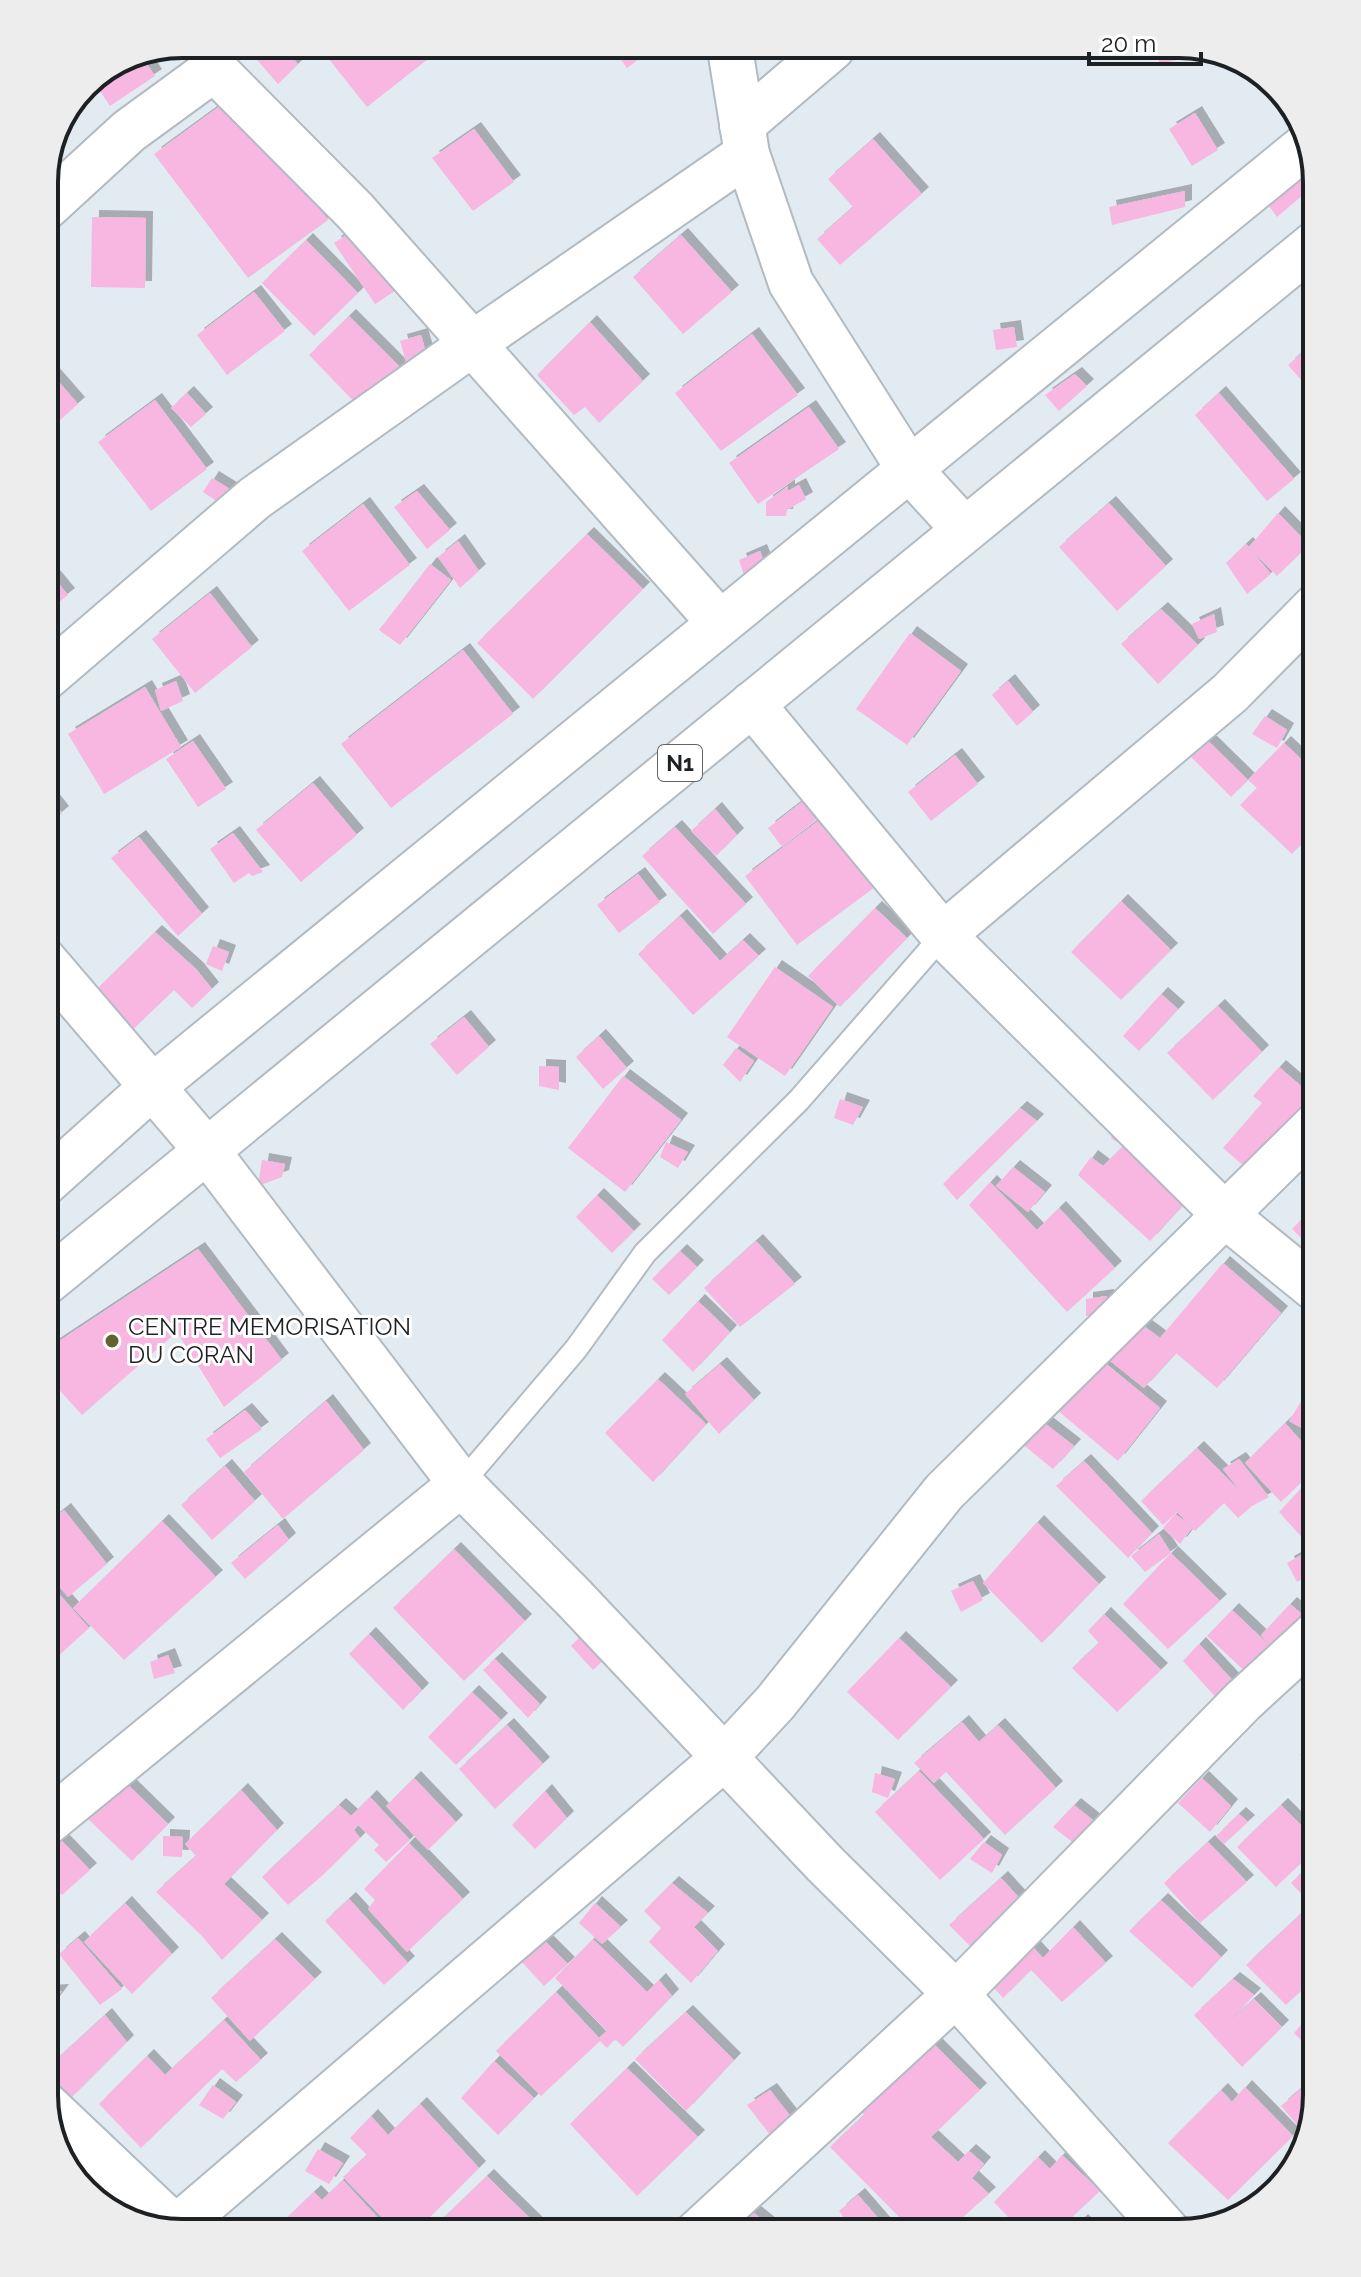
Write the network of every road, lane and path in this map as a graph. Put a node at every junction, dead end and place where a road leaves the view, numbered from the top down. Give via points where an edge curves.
1 (731, 58) edge
2 (822, 58) edge
3 (744, 140) junction
4 (1299, 151) edge
5 (58, 196) edge
6 (1303, 253) edge
7 (472, 344) junction
8 (909, 469) junction
9 (964, 529) junction
10 (1303, 619) edge
11 (720, 623) junction
12 (58, 667) edge
13 (752, 704) junction
14 (943, 935) junction
15 (58, 976) edge
16 (152, 1087) junction
17 (1303, 1138) edge
18 (208, 1152) junction
19 (58, 1171) edge
20 (1226, 1216) junction
21 (58, 1273) edge
22 (1303, 1279) edge
23 (461, 1484) junction
24 (1303, 1646) edge
25 (724, 1758) junction
26 (58, 1814) edge
27 (956, 1994) junction
28 (60, 2119) edge
29 (163, 2218) edge
30 (189, 2219) edge
31 (712, 2219) edge
32 (1157, 2219) edge

1 - 3 main road
2 - 3 main road
3 - 7 main road
3 - 8 main road via 791,283
4 - 8 main road
5 - 7 main road via 129,131 214,69 355,211
6 - 9 main road, N1
7 - 11 main road
7 - 12 main road via 255,498
8 - 9 main road
8 - 11 main road
9 - 13 main road, N1
10 - 14 main road via 1230,693
11 - 16 main road
13 - 14 main road
13 - 18 main road, N1
14 - 20 main road
14 - 23 lane via 799,1100 645,1253 576,1349
15 - 16 main road
16 - 18 main road
16 - 19 main road
17 - 20 main road
18 - 21 main road, N1
18 - 23 main road
20 - 22 main road
20 - 25 main road via 944,1492 775,1703
23 - 25 main road
23 - 26 main road
24 - 27 main road
25 - 27 main road
25 - 30 main road
27 - 31 main road
27 - 32 main road
28 - 29 main road

